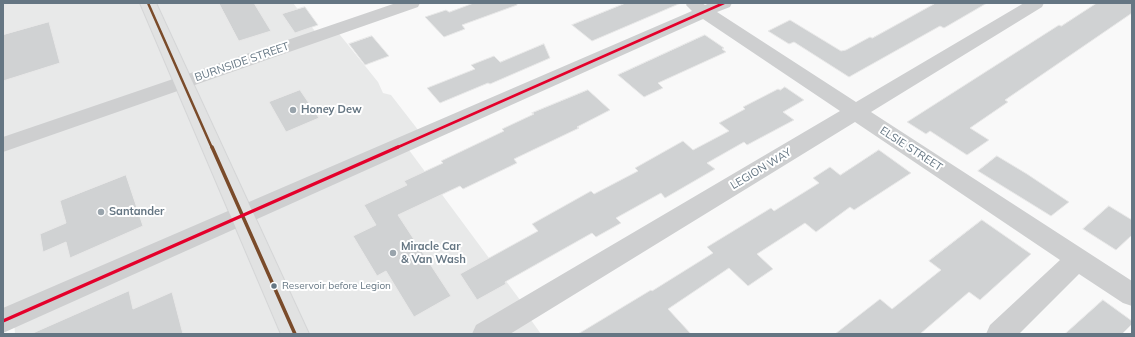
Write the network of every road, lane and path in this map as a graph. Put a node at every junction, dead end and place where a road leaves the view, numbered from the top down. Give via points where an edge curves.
1 (148, 3) edge
2 (412, 3) edge
3 (724, 3) edge
4 (1036, 3) edge
5 (697, 7) edge
6 (183, 82) junction
7 (855, 112) junction
8 (3, 145) edge
9 (242, 215) junction
10 (1078, 259) junction
11 (1132, 295) edge
12 (3, 321) edge
13 (295, 334) edge
14 (486, 334) edge
15 (1000, 334) edge

1 - 6 main road
2 - 6 street, BURNSIDE STREET
3 - 5 street
4 - 7 street, LEGION WAY
5 - 7 street, ELSIE STREET
5 - 9 street
6 - 8 street, BURNSIDE STREET
6 - 9 main road
7 - 10 street, ELSIE STREET
7 - 14 street, LEGION WAY
9 - 12 street
9 - 13 main road
10 - 11 street, ELSIE STREET
10 - 15 street

